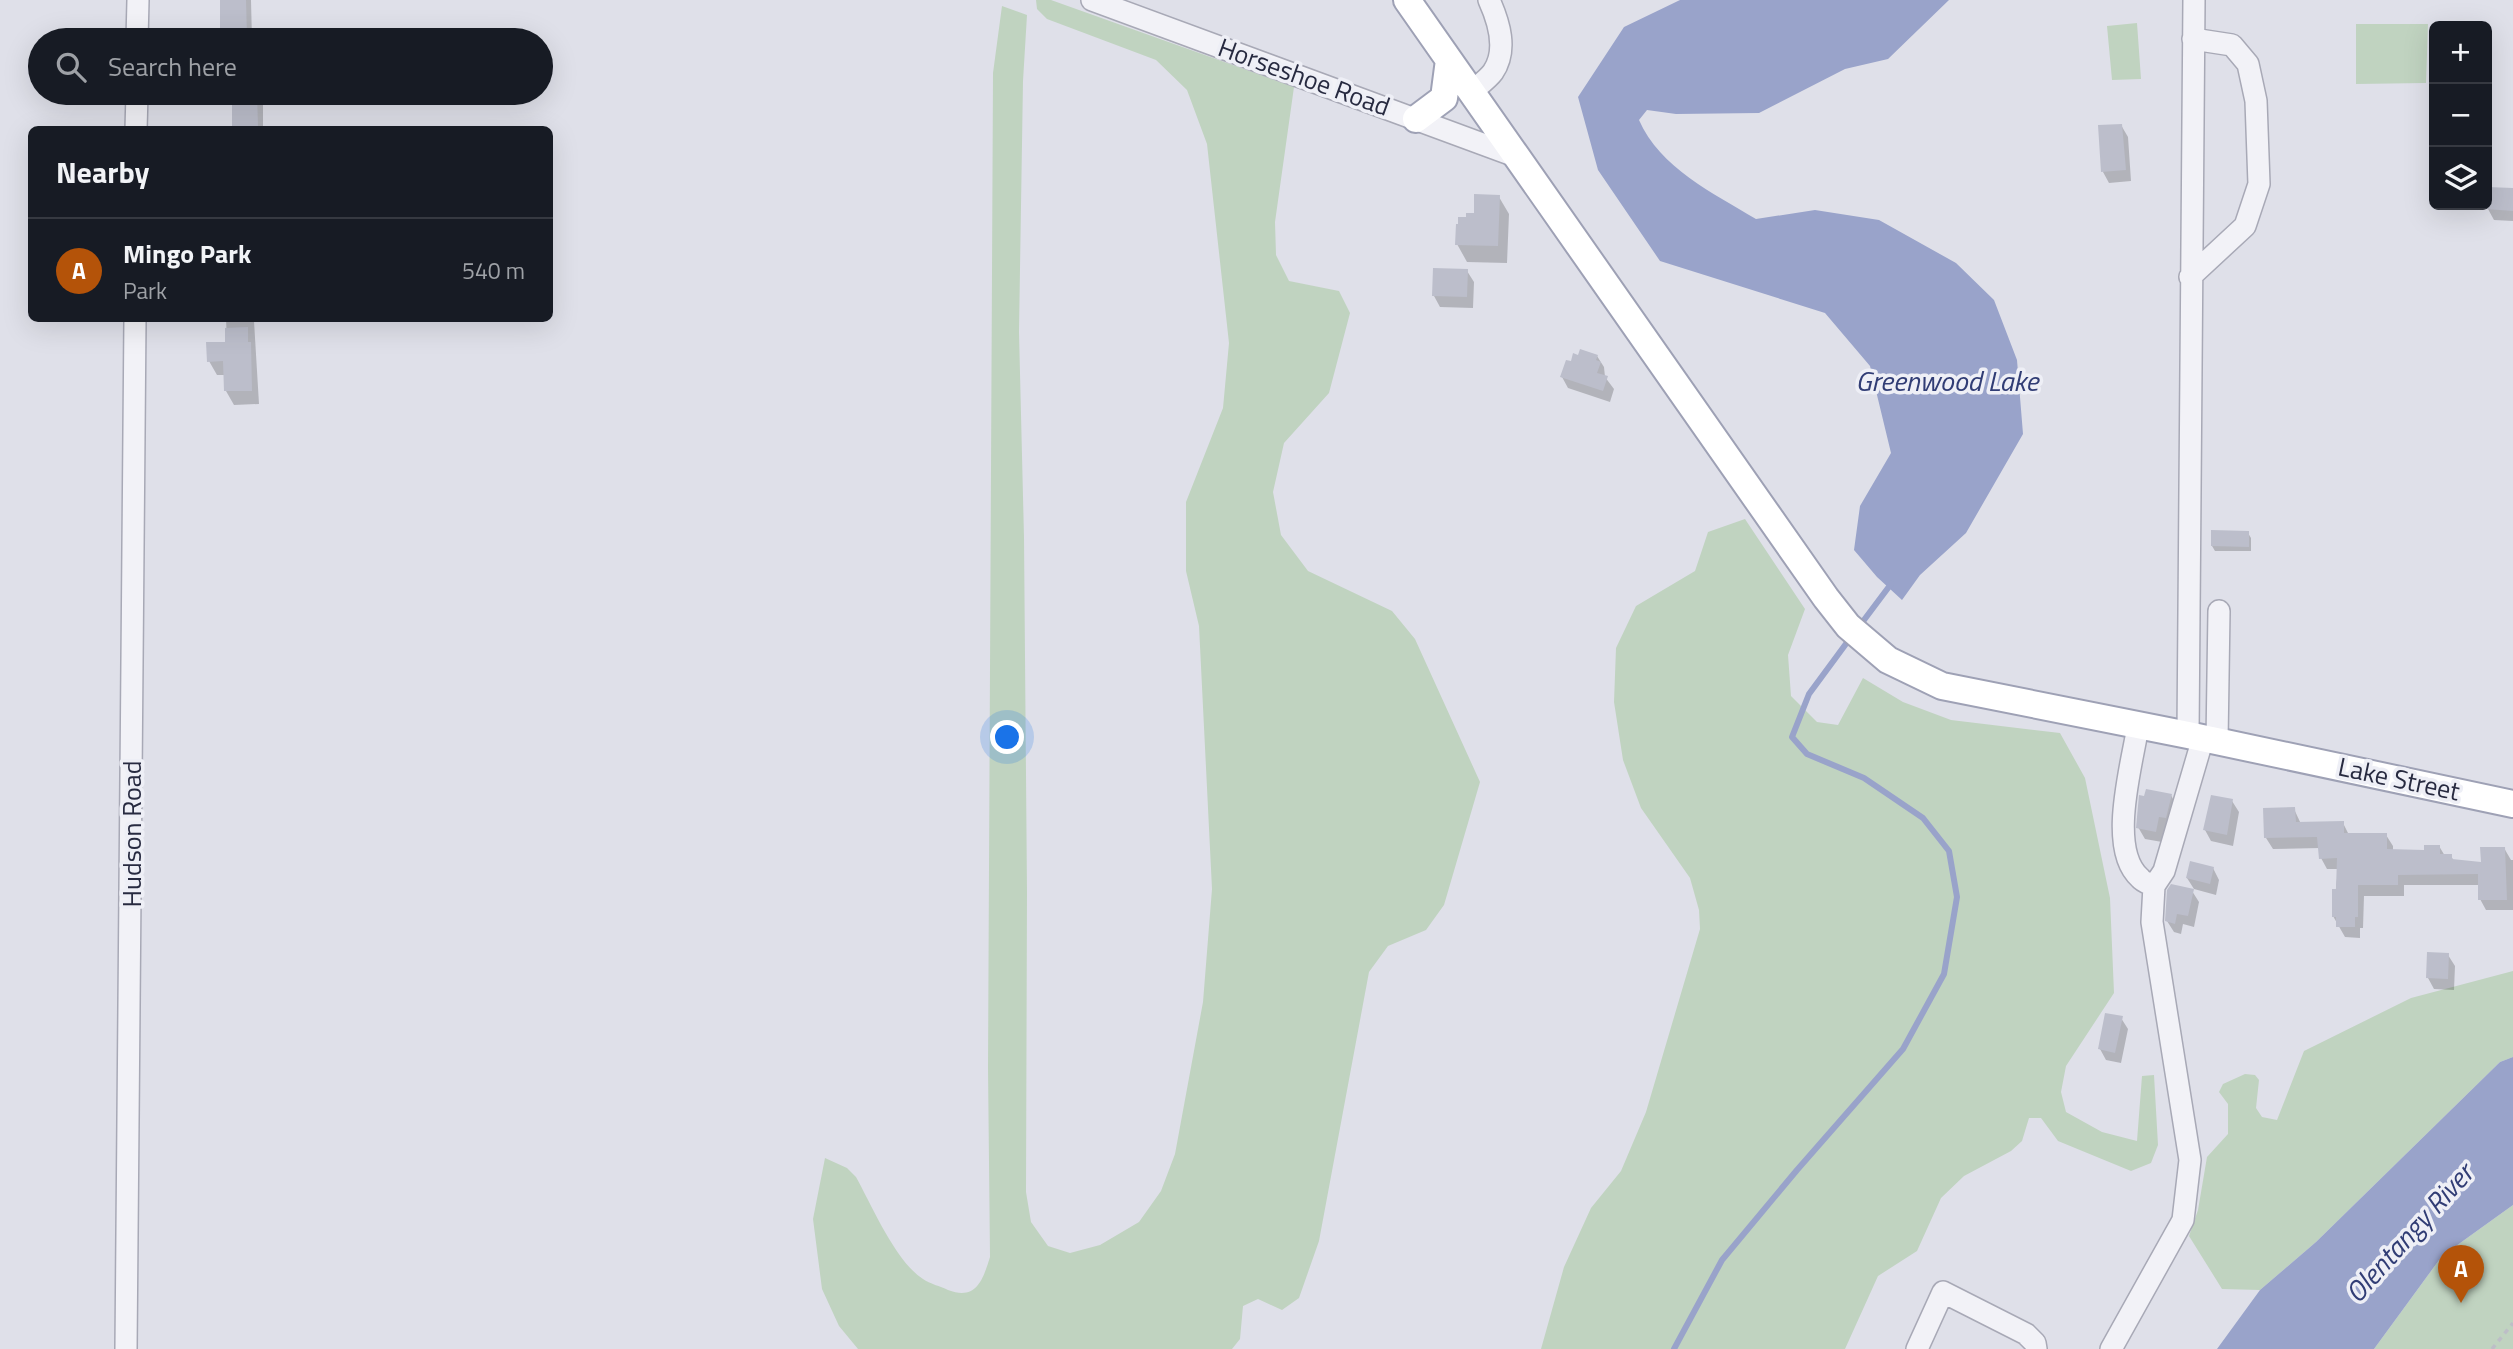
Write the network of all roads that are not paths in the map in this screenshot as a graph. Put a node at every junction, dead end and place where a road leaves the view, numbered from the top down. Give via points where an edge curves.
1 (138, 0) edge
2 (1093, 0) edge
3 (1407, 0) edge
4 (1489, 0) edge
5 (2194, 0) edge
6 (137, 28) edge
7 (2193, 39) junction
8 (1449, 60) junction
9 (1471, 92) junction
10 (137, 105) edge
11 (1416, 119) junction
12 (136, 126) edge
13 (1515, 156) junction
14 (2190, 277) junction
15 (135, 322) edge
16 (2220, 611) dead end
17 (2138, 726) junction
18 (2203, 738) junction
19 (2513, 804) edge
20 (2154, 886) junction
21 (127, 1349) edge
22 (1917, 1349) edge
23 (2036, 1349) edge
24 (2111, 1349) edge

1 - 6 street
2 - 11 street, Horseshoe Road
3 - 8 main road, Lake Street
4 - 9 street via 1502,43 1492,73
5 - 7 street
7 - 14 street
7 - 14 street via 2232,46 2248,64 2256,102 2259,184 2245,226
8 - 9 main road, Lake Street
8 - 11 main road via 1444,98
9 - 13 main road, Lake Street
10 - 12 street
11 - 13 street, Horseshoe Road
13 - 17 main road, Lake Street via 1848,626 1888,660 1942,687
14 - 18 street
15 - 21 street, Hudson Road
16 - 18 street
17 - 18 main road, Lake Street
17 - 20 street via 2121,830 2124,851 2139,878
18 - 19 main road, Lake Street
18 - 20 street via 2164,871
20 - 24 street via 2152,922 2190,1160 2188,1188 2183,1220
22 - 23 street via 1943,1292 2026,1334

